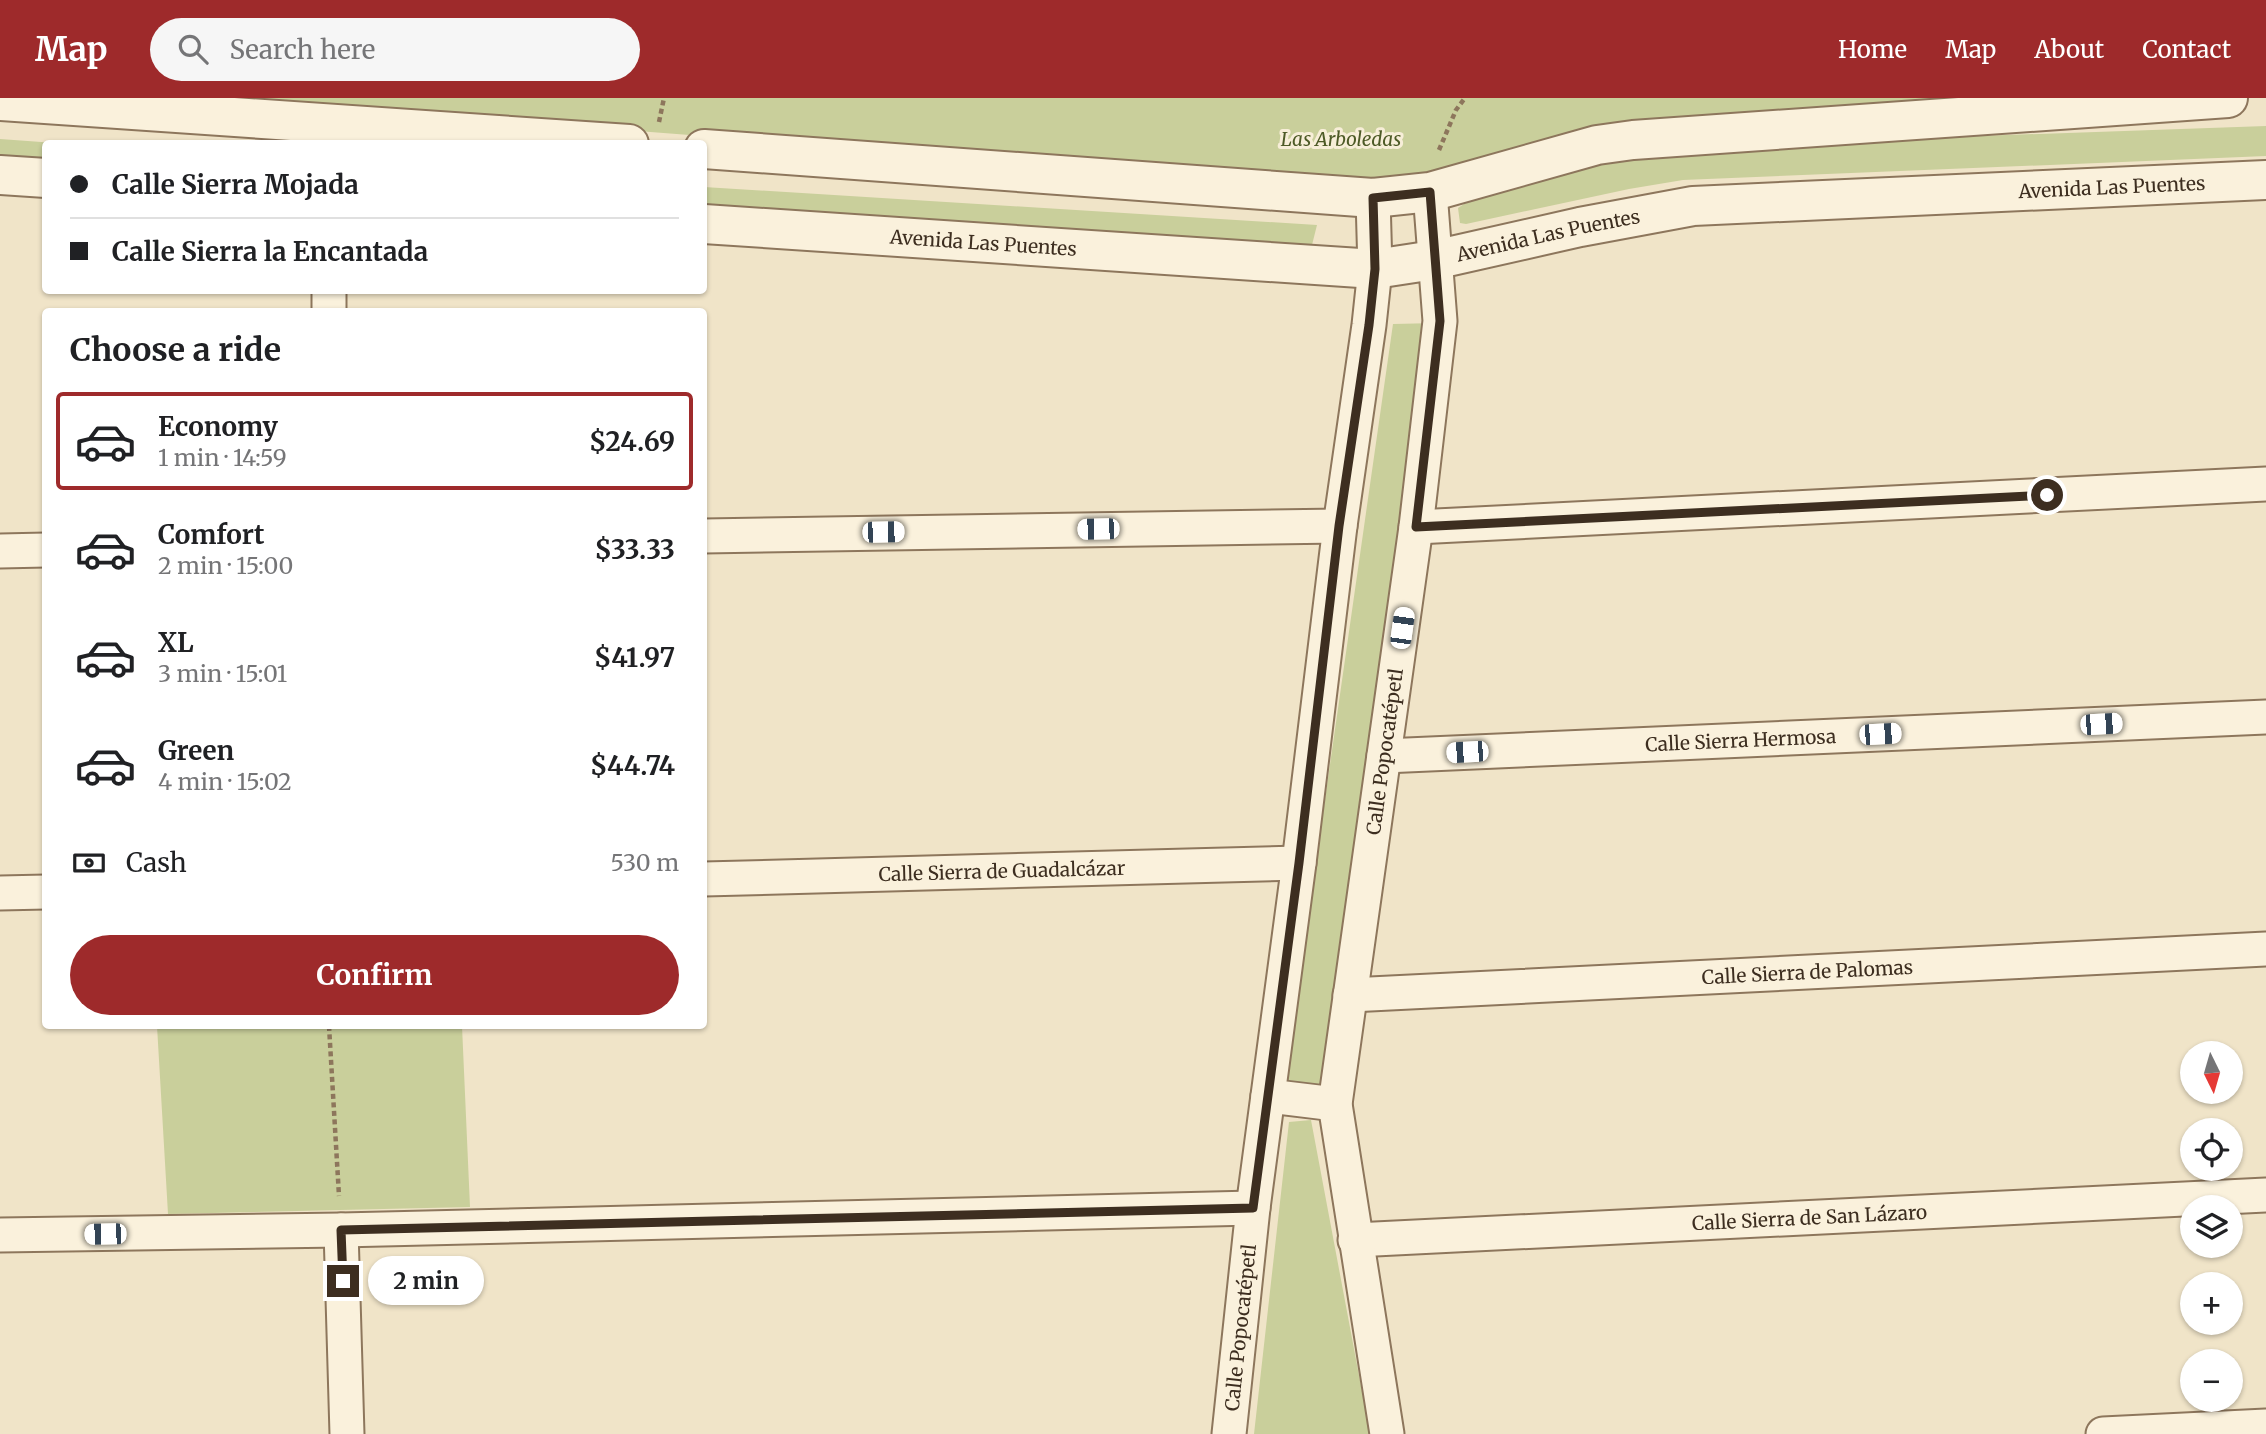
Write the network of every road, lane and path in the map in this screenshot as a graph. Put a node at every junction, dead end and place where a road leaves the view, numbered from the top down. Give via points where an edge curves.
1 (664, 98) edge
2 (1465, 98) edge
3 (2228, 98) edge
4 (0, 101) edge
5 (329, 132) edge
6 (643, 138) edge
7 (707, 149) edge
8 (0, 175) edge
9 (42, 178) edge
10 (2266, 180) edge
11 (1430, 192) junction
12 (1373, 198) junction
13 (707, 224) edge
14 (1434, 260) junction
15 (1375, 269) junction
16 (2266, 484) edge
17 (1339, 526) junction
18 (1416, 527) junction
19 (707, 536) edge
20 (42, 550) edge
21 (0, 551) edge
22 (2266, 717) edge
23 (1384, 756) junction
24 (1299, 863) junction
25 (707, 878) edge
26 (0, 892) edge
27 (42, 892) edge
28 (2266, 949) edge
29 (1350, 995) junction
30 (329, 1029) edge
31 (1268, 1096) junction
32 (1335, 1104) junction
33 (2266, 1195) edge
34 (1253, 1208) junction
35 (341, 1230) junction
36 (0, 1235) edge
37 (1354, 1240) junction
38 (2266, 1426) edge
39 (348, 1434) edge
40 (1229, 1434) edge
41 (1387, 1434) edge
42 (2103, 1434) edge

1 - 6 path
2 - 11 path via 1429,174
3 - 11 street via 1633,140 1597,145
4 - 5 street
5 - 6 street
7 - 12 street
8 - 9 street
10 - 14 street, Avenida Las Puentes via 1693,206
11 - 12 street
11 - 14 street, Calle Popocatépetl
12 - 15 street, Calle Popocatépetl
13 - 15 street, Avenida Las Puentes
14 - 15 street, Avenida Las Puentes
14 - 18 street, Calle Popocatépetl via 1440,321
15 - 17 street, Calle Popocatépetl
16 - 18 street
17 - 19 street
17 - 24 street, Calle Popocatépetl
18 - 23 street, Calle Popocatépetl
20 - 21 street
22 - 23 street, Calle Sierra Hermosa
23 - 29 street, Calle Popocatépetl
24 - 25 street, Calle Sierra de Guadalcázar
24 - 31 street, Calle Popocatépetl
26 - 27 street
28 - 29 street, Calle Sierra de Palomas
29 - 32 street, Calle Popocatépetl
30 - 35 path
31 - 32 street
31 - 34 street, Calle Popocatépetl
32 - 37 street, Calle Popocatépetl
33 - 37 street, Calle Sierra de San Lázaro
34 - 35 street
34 - 40 street, Calle Popocatépetl
35 - 36 street
35 - 39 street
37 - 41 street, Calle Popocatépetl
38 - 42 street

